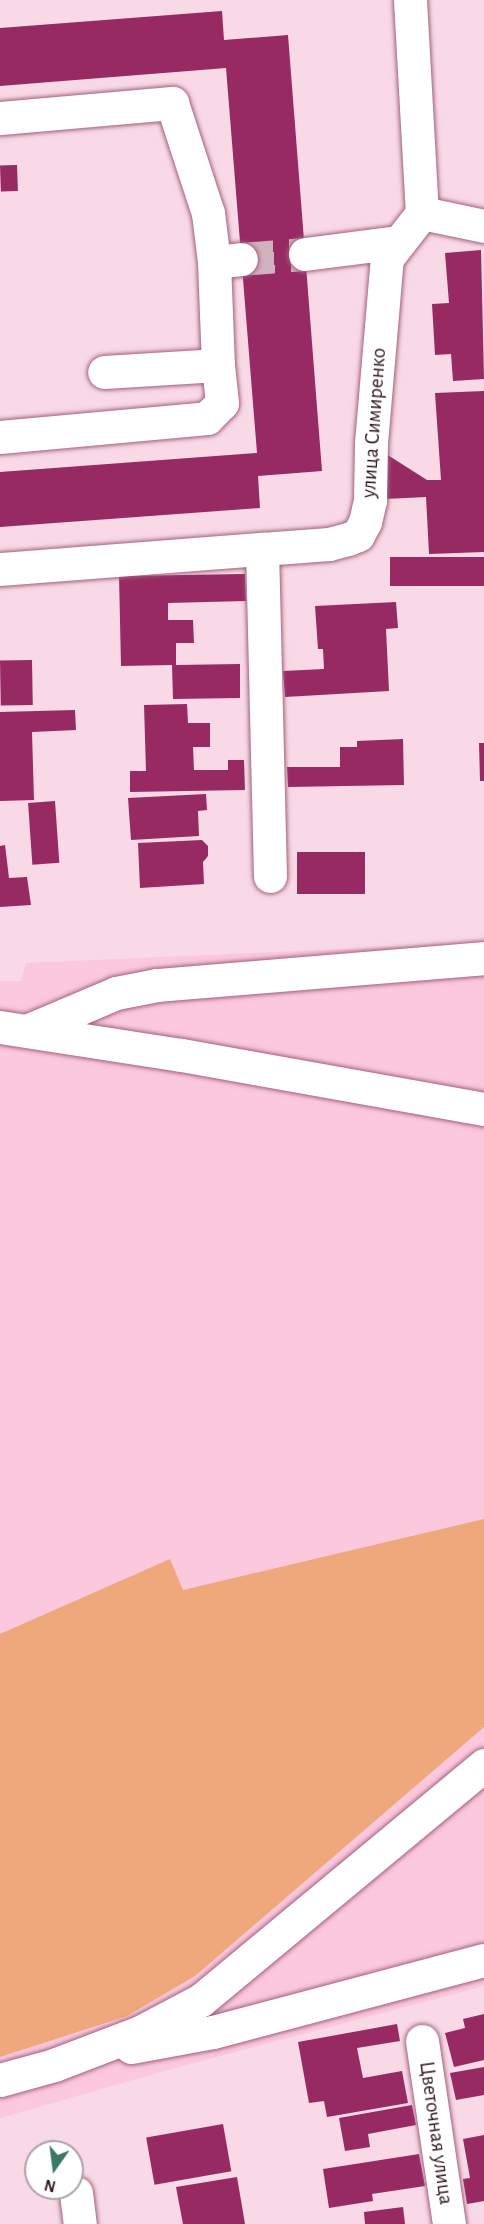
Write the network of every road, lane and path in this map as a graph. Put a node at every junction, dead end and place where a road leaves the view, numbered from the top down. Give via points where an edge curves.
1 (410, 0) edge
2 (0, 118) edge
3 (422, 213) junction
4 (484, 226) edge
5 (399, 242) junction
6 (305, 254) tunnel mouth
7 (218, 365) junction
8 (104, 372) dead end
9 (0, 436) edge
10 (262, 549) junction
11 (0, 569) edge
12 (270, 876) dead end
13 (484, 958) edge
14 (14, 1029) edge
15 (484, 1109) edge
16 (484, 1765) edge
17 (484, 1960) edge
18 (422, 2042) dead end
19 (105, 2045) junction
20 (0, 2080) edge
21 (449, 2224) edge

1 - 3 street
2 - 7 street via 172,103 227,261
3 - 4 street
3 - 5 street, улица Симиренко
5 - 6 street
5 - 10 street, улица Симиренко via 387,258 370,443 370,500 365,522 358,535 329,544
7 - 8 street
7 - 9 street via 222,403 207,418
10 - 11 street, улица Симиренко
10 - 12 street
13 - 14 street via 157,984 116,993
14 - 15 street
16 - 19 street via 201,2000 140,2032
17 - 19 street via 213,2032 126,2048
18 - 21 street, Цветочная улица
19 - 20 street

